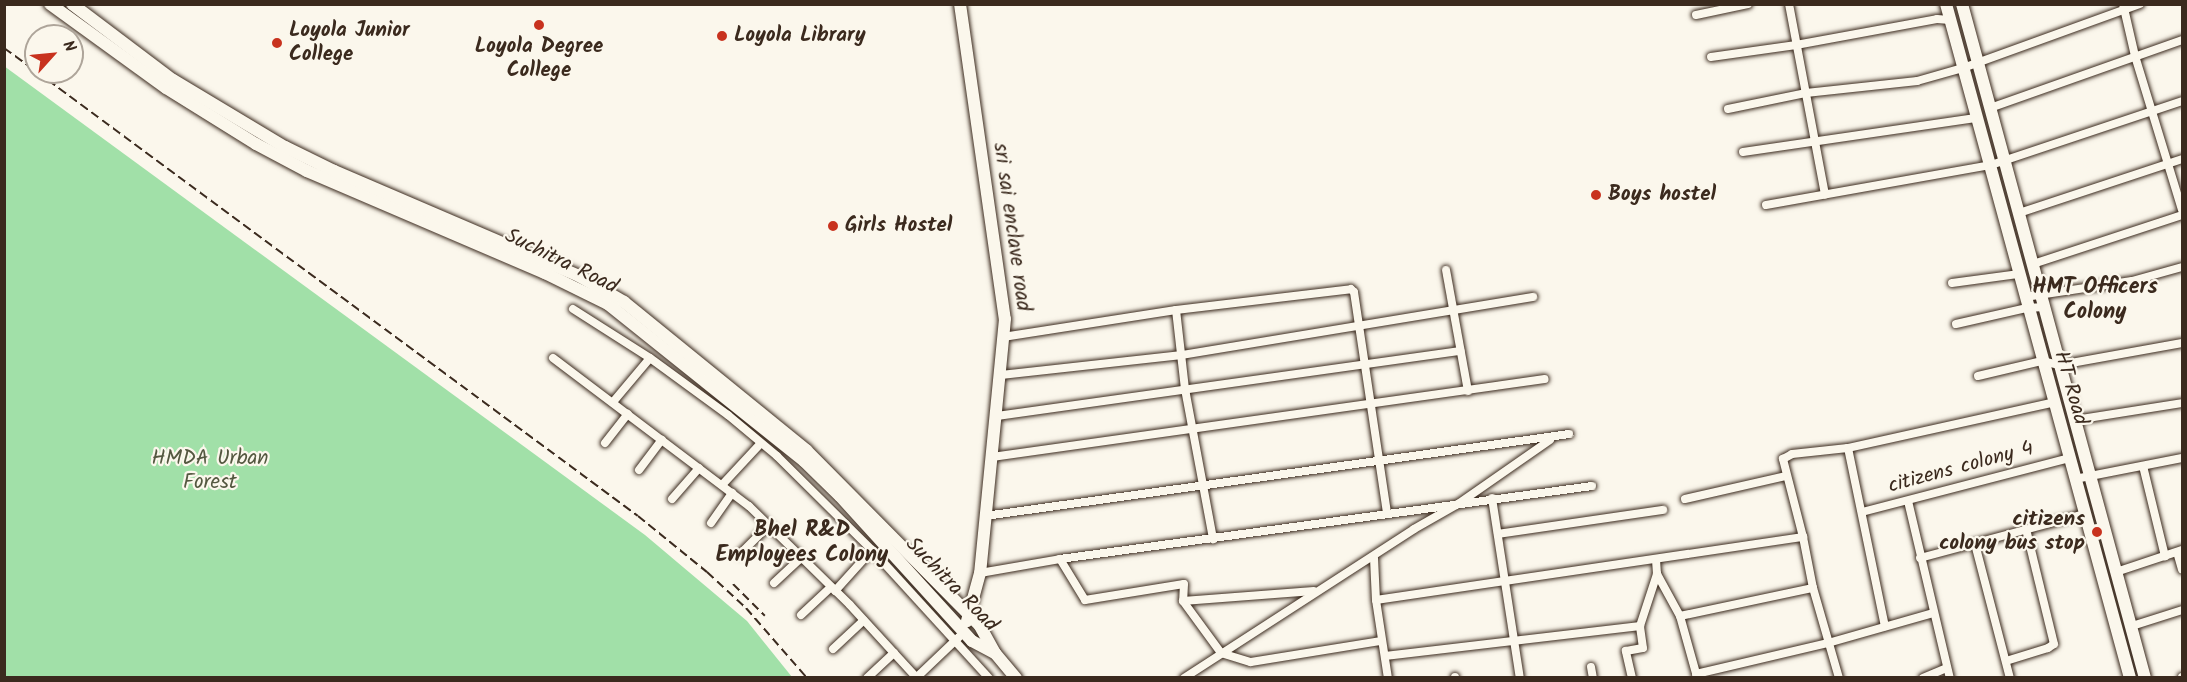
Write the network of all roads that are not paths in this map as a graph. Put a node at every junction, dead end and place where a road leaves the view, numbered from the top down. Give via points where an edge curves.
1 (50, 4) edge
2 (72, 4) edge
3 (960, 4) edge
4 (1748, 4) edge
5 (1789, 4) edge
6 (1946, 4) edge
7 (2140, 4) edge
8 (1963, 5) edge
9 (2124, 7) edge
10 (1696, 15) dead end
11 (1950, 20) junction
12 (2182, 40) edge
13 (1797, 45) junction
14 (2135, 56) junction
15 (1711, 57) dead end
16 (1977, 62) junction
17 (1964, 68) junction
18 (1806, 93) junction
19 (2182, 101) edge
20 (1990, 108) junction
21 (1728, 109) dead end
22 (2152, 111) junction
23 (1976, 118) junction
24 (1815, 141) junction
25 (1743, 152) dead end
26 (2182, 159) edge
27 (2006, 161) junction
28 (2169, 163) junction
29 (1991, 165) junction
30 (1825, 195) junction
31 (1766, 205) dead end
32 (2182, 210) edge
33 (2019, 213) junction
34 (2182, 215) edge
35 (2033, 264) junction
36 (2182, 267) edge
37 (547, 269) junction
38 (1446, 270) dead end
39 (2019, 274) junction
40 (1952, 283) dead end
41 (2041, 293) junction
42 (1533, 297) dead end
43 (2026, 302) junction
44 (2044, 306) junction
45 (573, 309) dead end
46 (1176, 310) junction
47 (1452, 312) junction
48 (1956, 324) dead end
49 (1359, 327) junction
50 (1003, 337) junction
51 (2182, 343) edge
52 (1460, 351) junction
53 (1182, 355) junction
54 (554, 358) dead end
55 (650, 358) junction
56 (2042, 361) junction
57 (1364, 365) junction
58 (2060, 365) junction
59 (1001, 375) junction
60 (1978, 376) dead end
61 (1545, 379) dead end
62 (1185, 389) junction
63 (1468, 391) junction
64 (613, 402) junction
65 (2055, 402) junction
66 (2182, 403) edge
67 (1372, 406) junction
68 (628, 414) junction
69 (996, 416) junction
70 (2075, 420) junction
71 (1194, 429) junction
72 (1569, 434) dead end
73 (1553, 438) junction
74 (662, 440) junction
75 (605, 443) dead end
76 (761, 443) junction
77 (1848, 448) junction
78 (992, 457) junction
79 (2069, 458) junction
80 (2182, 458) edge
81 (1379, 459) junction
82 (2143, 466) junction
83 (699, 468) junction
84 (639, 470) dead end
85 (1786, 476) junction
86 (2090, 476) junction
87 (2074, 479) junction
88 (722, 485) junction
89 (1203, 485) junction
90 (1592, 486) dead end
91 (732, 493) junction
92 (1492, 498) junction
93 (672, 499) dead end
94 (1685, 499) dead end
95 (1908, 501) junction
96 (1458, 504) junction
97 (1663, 510) dead end
98 (1863, 512) junction
99 (1387, 513) junction
100 (2084, 514) junction
101 (985, 516) junction
102 (711, 523) dead end
103 (768, 526) junction
104 (2026, 529) junction
105 (1498, 534) junction
106 (1803, 537) junction
107 (1214, 539) junction
108 (1975, 544) junction
109 (873, 550) junction
110 (2180, 551) edge
111 (740, 554) dead end
112 (2165, 556) junction
113 (801, 558) junction
114 (1374, 558) junction
115 (1920, 558) junction
116 (1060, 559) junction
117 (1656, 560) junction
118 (2182, 569) edge
119 (2116, 572) junction
120 (980, 573) junction
121 (1657, 574) junction
122 (1505, 581) junction
123 (774, 583) dead end
124 (1813, 588) junction
125 (833, 589) junction
126 (1318, 590) junction
127 (1376, 600) junction
128 (1183, 601) junction
129 (2182, 610) edge
130 (1933, 613) junction
131 (801, 615) dead end
132 (969, 615) junction
133 (1680, 616) junction
134 (864, 620) junction
135 (1640, 626) junction
136 (1885, 626) junction
137 (2132, 626) junction
138 (960, 636) junction
139 (1381, 641) junction
140 (1514, 641) junction
141 (1828, 643) junction
142 (833, 649) dead end
143 (894, 652) junction
144 (995, 653) junction
145 (1221, 653) junction
146 (1385, 656) junction
147 (2006, 661) junction
148 (1591, 667) dead end
149 (1949, 673) edge
150 (1696, 676) edge
151 (917, 677) edge
152 (867, 678) edge
153 (988, 678) edge
154 (1016, 678) edge
155 (1184, 678) edge
156 (1388, 678) edge
157 (1520, 678) edge
158 (1593, 678) edge
159 (1632, 678) edge
160 (1839, 678) edge
161 (1923, 678) edge
162 (2010, 678) edge
163 (2130, 678) edge
164 (2145, 678) edge

1 - 37 main road, Suchitra Road via 166,88 256,144 307,171
2 - 37 main road, Suchitra Road via 173,80 285,147
3 - 50 main road, sri sai enclave road via 1005,319
4 - 10 street
5 - 13 street
6 - 11 main road, HT Road
7 - 9 street
8 - 16 main road, HT Road
9 - 14 street
9 - 16 street
11 - 13 street via 1936,19
11 - 17 main road, HT Road
12 - 14 street
13 - 15 street
13 - 18 street
14 - 20 street
14 - 22 street
16 - 17 street
16 - 20 main road, HT Road
17 - 18 street via 1917,81
17 - 23 main road, HT Road
18 - 21 street
18 - 24 street
19 - 22 street
20 - 27 main road, HT Road
22 - 27 street
22 - 28 street
23 - 24 street
23 - 29 main road, HT Road
24 - 25 street
24 - 30 street
26 - 28 street
27 - 29 street
27 - 33 main road, HT Road
28 - 32 street
28 - 33 street
29 - 30 street
29 - 39 main road, HT Road
30 - 31 street
33 - 35 main road, HT Road
34 - 35 street
35 - 41 main road, HT Road
36 - 41 street via 2132,281
37 - 132 main road, Suchitra Road via 594,284 624,302 806,450
37 - 138 main road, Suchitra Road via 623,315 804,460 840,496
38 - 47 street
39 - 40 street
39 - 43 main road, HT Road
41 - 43 street
41 - 44 main road, HT Road
42 - 47 street
43 - 44 street
43 - 48 street
43 - 56 main road, HT Road
44 - 58 main road, HT Road
45 - 55 street
46 - 49 street via 1351,289
46 - 50 street
46 - 53 street
47 - 49 street
47 - 52 street
49 - 53 street
49 - 57 street
50 - 59 main road, sri sai enclave road
51 - 58 street
52 - 57 street
52 - 63 street
53 - 59 street
53 - 62 street
54 - 64 street
55 - 64 street
55 - 76 street
56 - 58 street
56 - 60 street
56 - 65 main road, HT Road
57 - 62 street
57 - 67 street
58 - 70 main road, HT Road
59 - 69 main road, sri sai enclave road
61 - 63 street
62 - 69 street
62 - 71 street
63 - 67 street
64 - 68 street
65 - 77 street
65 - 79 main road, HT Road
66 - 70 street
67 - 71 street
67 - 81 street
68 - 74 street
68 - 75 street
69 - 78 main road, sri sai enclave road
70 - 86 main road, HT Road
71 - 78 street
71 - 89 street
72 - 73 street
73 - 81 street
73 - 96 street
74 - 83 street
74 - 84 street
76 - 88 street
76 - 109 street
77 - 85 street via 1792,454 1783,459
77 - 98 street
78 - 101 main road, sri sai enclave road
79 - 87 main road, HT Road
79 - 95 street, citizens colony 4
80 - 82 street
81 - 89 street
81 - 99 street
82 - 86 street
82 - 112 street
83 - 88 street
83 - 93 street
85 - 94 street
85 - 106 street
86 - 87 street
86 - 119 main road, HT Road
87 - 100 main road, HT Road
88 - 91 street
89 - 101 street
89 - 107 street
90 - 92 street
91 - 102 street
91 - 103 street
92 - 96 street
92 - 105 street
95 - 98 street, citizens colony 4
95 - 115 street
96 - 99 street
96 - 114 street
97 - 105 street
98 - 136 street
99 - 107 street
100 - 104 street
100 - 163 main road, HT Road
101 - 120 main road, sri sai enclave road
103 - 111 street
103 - 113 street
104 - 108 street
104 - 147 street via 2054,644
105 - 122 street
106 - 117 street
106 - 124 street
107 - 116 street
108 - 115 street
108 - 147 street
109 - 125 street
109 - 138 street
110 - 112 street
110 - 118 street
112 - 119 street
113 - 123 street
113 - 125 street
114 - 126 street
114 - 127 street
115 - 130 street
116 - 120 street
116 - 128 street via 1084,600 1184,584
117 - 121 street
117 - 122 street
119 - 137 main road, HT Road
120 - 132 main road, sri sai enclave road
121 - 133 street
121 - 135 street
122 - 127 street
122 - 140 street
124 - 133 street
124 - 141 street
125 - 131 street
125 - 134 street
126 - 128 street
126 - 145 street
127 - 139 street
128 - 145 street
129 - 137 street
130 - 136 street
130 - 149 street
132 - 138 main road, sri sai enclave road
132 - 144 main road, Suchitra Road
133 - 150 street
134 - 142 street
134 - 143 street
135 - 140 street
135 - 159 street via 1643,648 1626,651
136 - 141 street
137 - 164 main road, HT Road
138 - 144 main road, Suchitra Road
138 - 151 street
138 - 153 street
139 - 145 street via 1251,662
139 - 146 street
140 - 146 street
140 - 157 street
141 - 150 street
141 - 160 street
143 - 151 street
143 - 152 street
144 - 154 main road
145 - 155 street
146 - 156 street
147 - 162 street
148 - 158 street
149 - 161 street

